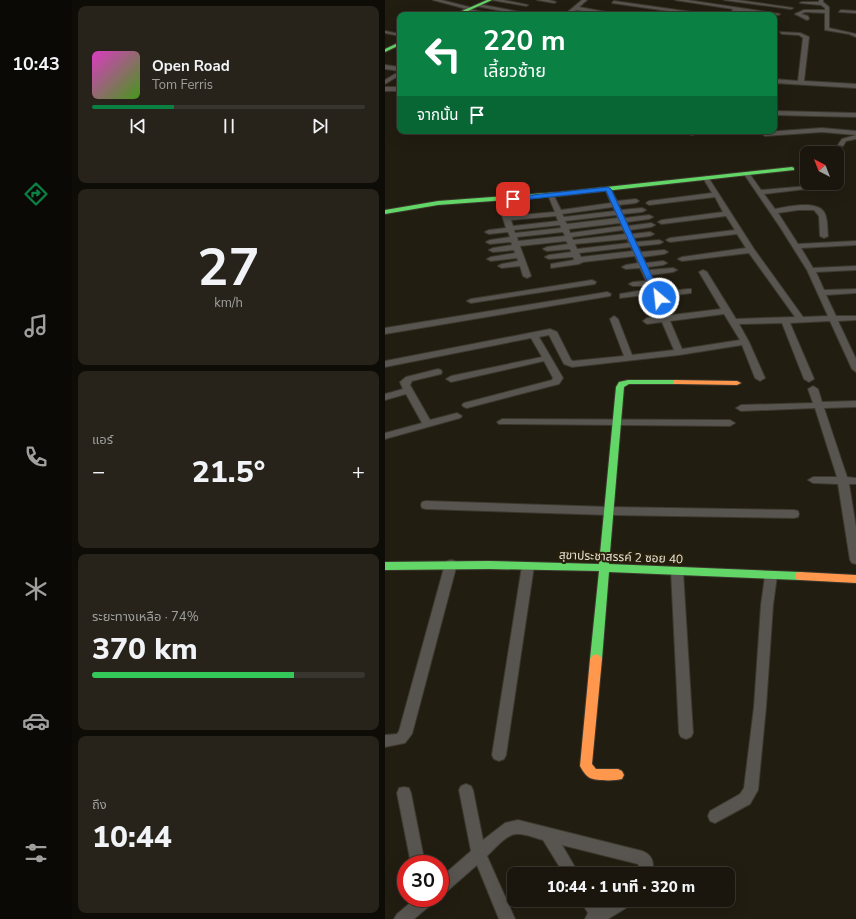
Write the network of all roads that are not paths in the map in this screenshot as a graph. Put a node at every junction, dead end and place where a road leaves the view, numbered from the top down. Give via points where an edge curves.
1 (435, 0) edge
2 (490, 0) edge
3 (494, 0) edge
4 (539, 0) edge
5 (585, 0) edge
6 (678, 0) edge
7 (724, 0) edge
8 (731, 0) edge
9 (783, 0) edge
10 (616, 1) edge
11 (554, 2) dead end
12 (756, 2) edge
13 (822, 2) edge
14 (802, 4) dead end
15 (478, 5) junction
16 (526, 5) dead end
17 (574, 8) junction
18 (791, 8) dead end
19 (668, 10) junction
20 (736, 10) joint
21 (779, 10) junction
22 (841, 11) dead end
23 (464, 12) edge
24 (515, 12) edge
25 (569, 12) edge
26 (597, 12) joint
27 (683, 12) edge
28 (827, 12) junction
29 (856, 12) edge
30 (777, 14) edge
31 (807, 19) dead end
32 (385, 32) edge
33 (782, 33) dead end
34 (397, 34) edge
35 (856, 36) edge
36 (397, 45) edge
37 (385, 51) edge
38 (385, 67) edge
39 (397, 69) edge
40 (397, 74) edge
41 (777, 81) edge
42 (385, 82) edge
43 (801, 82) junction
44 (856, 86) edge
45 (385, 89) edge
46 (397, 89) edge
47 (777, 113) edge
48 (856, 115) edge
49 (777, 133) edge
50 (856, 133) edge
51 (856, 137) edge
52 (841, 145) dead end
53 (792, 169) dead end
54 (747, 174) junction
55 (707, 178) junction
56 (800, 188) edge
57 (608, 189) junction
58 (759, 192) junction
59 (551, 195) junction
60 (717, 195) junction
61 (500, 200) junction
62 (636, 201) dead end
63 (649, 203) dead end
64 (614, 204) junction
65 (642, 210) dead end
66 (385, 212) edge
67 (773, 212) junction
68 (729, 213) junction
69 (621, 217) junction
70 (507, 218) junction
71 (662, 222) dead end
72 (626, 228) junction
73 (740, 231) junction
74 (489, 232) dead end
75 (650, 234) dead end
76 (568, 235) junction
77 (630, 236) junction
78 (824, 236) dead end
79 (513, 237) junction
80 (670, 240) dead end
81 (490, 242) dead end
82 (659, 242) dead end
83 (856, 244) edge
84 (634, 245) junction
85 (797, 246) junction
86 (547, 249) dead end
87 (493, 250) dead end
88 (751, 250) junction
89 (665, 252) dead end
90 (638, 254) junction
91 (549, 257) dead end
92 (491, 259) dead end
93 (521, 259) junction
94 (682, 259) dead end
95 (663, 263) dead end
96 (502, 266) dead end
97 (554, 266) dead end
98 (627, 267) dead end
99 (856, 268) edge
100 (644, 269) junction
101 (673, 270) dead end
102 (811, 270) junction
103 (703, 272) dead end
104 (527, 276) dead end
105 (592, 282) dead end
106 (667, 282) dead end
107 (633, 284) dead end
108 (552, 288) junction
109 (654, 290) junction
110 (688, 291) dead end
111 (856, 291) edge
112 (821, 293) junction
113 (607, 294) dead end
114 (623, 296) dead end
115 (471, 301) dead end
116 (558, 302) junction
117 (727, 311) junction
118 (856, 318) edge
119 (614, 319) dead end
120 (665, 319) junction
121 (832, 319) junction
122 (801, 320) junction
123 (647, 321) dead end
124 (785, 321) junction
125 (733, 322) junction
126 (385, 331) edge
127 (533, 335) junction
128 (745, 342) junction
129 (679, 352) junction
130 (547, 358) junction
131 (629, 358) junction
132 (385, 364) edge
133 (856, 369) edge
134 (438, 372) dead end
135 (760, 378) dead end
136 (451, 379) dead end
137 (737, 383) dead end
138 (409, 390) junction
139 (385, 397) edge
140 (819, 404) junction
141 (856, 404) edge
142 (467, 405) dead end
143 (741, 408) dead end
144 (457, 416) dead end
145 (502, 422) dead end
146 (618, 422) junction
147 (427, 423) junction
148 (730, 423) dead end
149 (385, 436) edge
150 (813, 480) dead end
151 (843, 480) junction
152 (856, 481) edge
153 (426, 505) dead end
154 (610, 511) junction
155 (794, 514) dead end
156 (856, 560) edge
157 (451, 564) junction
158 (385, 566) edge
159 (528, 566) junction
160 (604, 567) junction
161 (677, 571) junction
162 (771, 576) junction
163 (856, 579) edge
164 (686, 733) dead end
165 (385, 740) edge
166 (499, 755) dead end
167 (619, 775) dead end
168 (466, 790) dead end
169 (404, 793) dead end
170 (715, 816) dead end
171 (547, 834) junction
172 (479, 854) junction
173 (416, 855) edge
174 (568, 867) edge
175 (647, 867) edge
176 (449, 880) edge
177 (418, 907) edge
178 (591, 907) edge
179 (614, 907) edge
180 (410, 916) edge
181 (595, 918) edge
182 (507, 919) edge

1 - 23 street
2 - 15 street
3 - 16 street
4 - 11 street
5 - 17 street
6 - 19 street
6 - 20 street via 733,7
7 - 8 street
8 - 12 street
9 - 21 street
10 - 19 street
10 - 26 street
12 - 21 street
13 - 14 street
13 - 28 street via 827,7
15 - 23 street
15 - 24 street
17 - 25 street
17 - 26 street
18 - 21 street
19 - 27 street
20 - 21 street
21 - 30 street
22 - 29 street
28 - 31 street via 804,11 797,14
28 - 35 street via 827,29 853,33
32 - 34 street
33 - 43 street via 806,37
36 - 37 street
38 - 39 street
40 - 42 street
41 - 43 street
43 - 44 street
45 - 46 street
47 - 48 street
49 - 50 street via 822,130
51 - 52 street via 845,140
53 - 54 street
54 - 55 street
54 - 58 street
55 - 57 street
55 - 60 street
56 - 58 street
57 - 59 street
57 - 64 street
58 - 67 street
59 - 61 street
59 - 76 street
60 - 63 street
60 - 68 street
61 - 66 street via 415,206
61 - 70 street
62 - 64 street
64 - 69 street
64 - 76 street
65 - 69 street
67 - 78 street via 810,206 817,209 821,212
67 - 85 street
68 - 71 street
68 - 73 street
69 - 72 street
69 - 72 street via 650,221
69 - 76 street
70 - 76 street
70 - 79 street
72 - 76 street
72 - 77 street
73 - 80 street
73 - 88 street
74 - 79 street
75 - 77 street
76 - 77 street
76 - 79 street
76 - 79 street
76 - 84 street
76 - 86 street
76 - 90 street
76 - 91 street
76 - 97 street via 579,262
77 - 84 street
79 - 81 street
79 - 87 street
79 - 93 street
82 - 84 street
83 - 85 street
84 - 90 street
85 - 102 street
88 - 94 street
88 - 122 street
89 - 90 street
90 - 100 street
92 - 93 street
93 - 96 street
93 - 104 street
95 - 100 street
98 - 100 street
99 - 102 street
100 - 101 street
100 - 109 street
102 - 112 street
103 - 117 street
105 - 108 street
106 - 109 street
107 - 109 street
108 - 115 street
108 - 116 street
109 - 110 street
109 - 114 street
111 - 112 street
112 - 121 street
113 - 116 street
116 - 126 street
117 - 120 street
117 - 125 street
118 - 121 street
119 - 131 street
120 - 123 street
120 - 129 street
121 - 122 street
121 - 133 street
122 - 124 street
124 - 125 street
124 - 140 street
125 - 128 street
127 - 130 street
127 - 131 street via 550,332 554,334 567,362 572,364
127 - 132 street
128 - 129 street
128 - 135 street
129 - 131 street
130 - 136 street
130 - 142 street via 558,378 557,382
134 - 138 street via 409,379 405,382
137 - 146 street via 628,382 620,387
138 - 139 street
138 - 147 street
140 - 141 street
140 - 143 street
140 - 151 street
144 - 147 street
145 - 146 street
146 - 148 street
146 - 154 street
147 - 149 street
150 - 151 street
151 - 152 street
151 - 156 street
153 - 154 street
154 - 155 street
154 - 160 street
157 - 158 street, สุขาประชาสรรค์ 2 ซอย 40
157 - 159 street, สุขาประชาสรรค์ 2 ซอย 40
157 - 165 street via 405,734 400,739
159 - 160 street, สุขาประชาสรรค์ 2 ซอย 40
159 - 166 street
160 - 161 street, สุขาประชาสรรค์ 2 ซอย 40
160 - 167 street via 586,766 593,774
161 - 162 street, สุขาประชาสรรค์ 2 ซอย 40
161 - 164 street
162 - 163 street, สุขาประชาสรรค์ 2 ซอย 40
162 - 170 street via 751,790 745,799
168 - 172 street
169 - 173 street
171 - 172 street via 518,827 510,828
171 - 174 street
171 - 175 street via 642,858
172 - 176 street
172 - 182 street
177 - 180 street
178 - 181 street
179 - 181 street

